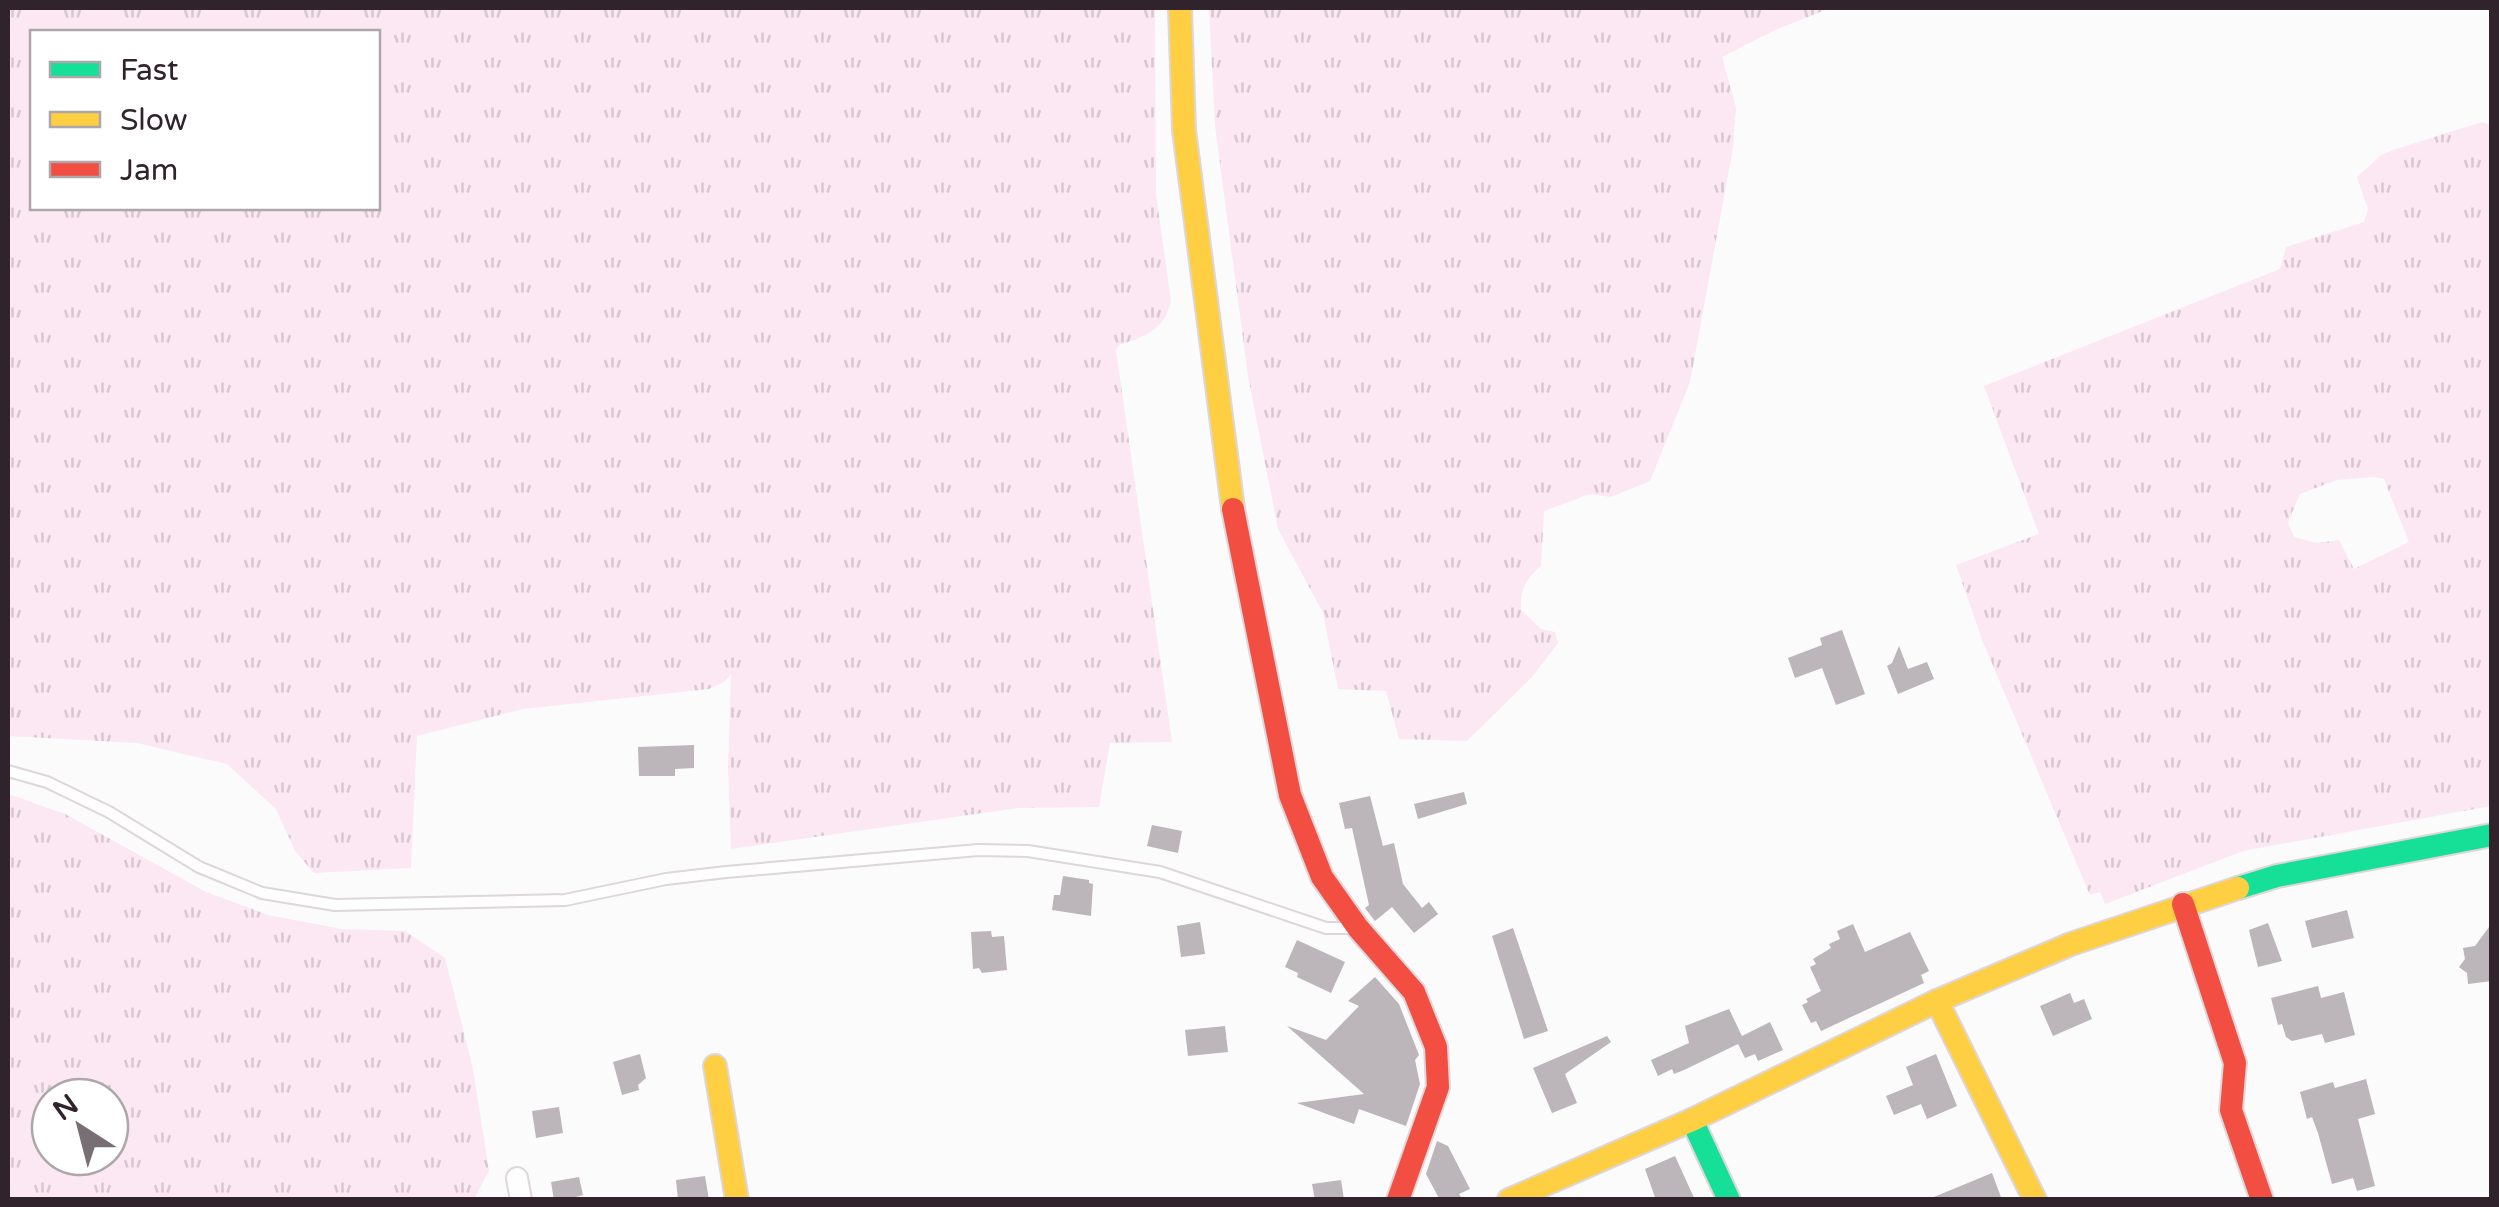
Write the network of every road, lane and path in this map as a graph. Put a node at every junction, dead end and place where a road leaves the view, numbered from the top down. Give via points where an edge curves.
1 (1180, 8) edge
2 (8, 770) edge
3 (2492, 835) edge
4 (2183, 904) junction
5 (1358, 928) junction
6 (1937, 1001) junction
7 (716, 1066) dead end
8 (1692, 1120) junction
9 (517, 1178) dead end
10 (521, 1200) edge
11 (737, 1200) edge
12 (1398, 1200) edge
13 (1508, 1200) edge
14 (1729, 1200) edge
15 (2034, 1200) edge
16 (2262, 1200) edge

1 - 5 street via 1195,227 1250,603 1290,795 1322,878
2 - 5 lane via 109,812 230,880 262,893 335,905 565,900 726,872 1028,851 1160,872 1326,928
3 - 4 street via 2277,876
4 - 6 street
4 - 16 street via 2235,1063 2231,1110
5 - 12 street via 1414,992 1436,1046 1438,1087
6 - 8 street
6 - 15 street
7 - 11 street
8 - 13 street
8 - 14 street
9 - 10 street

